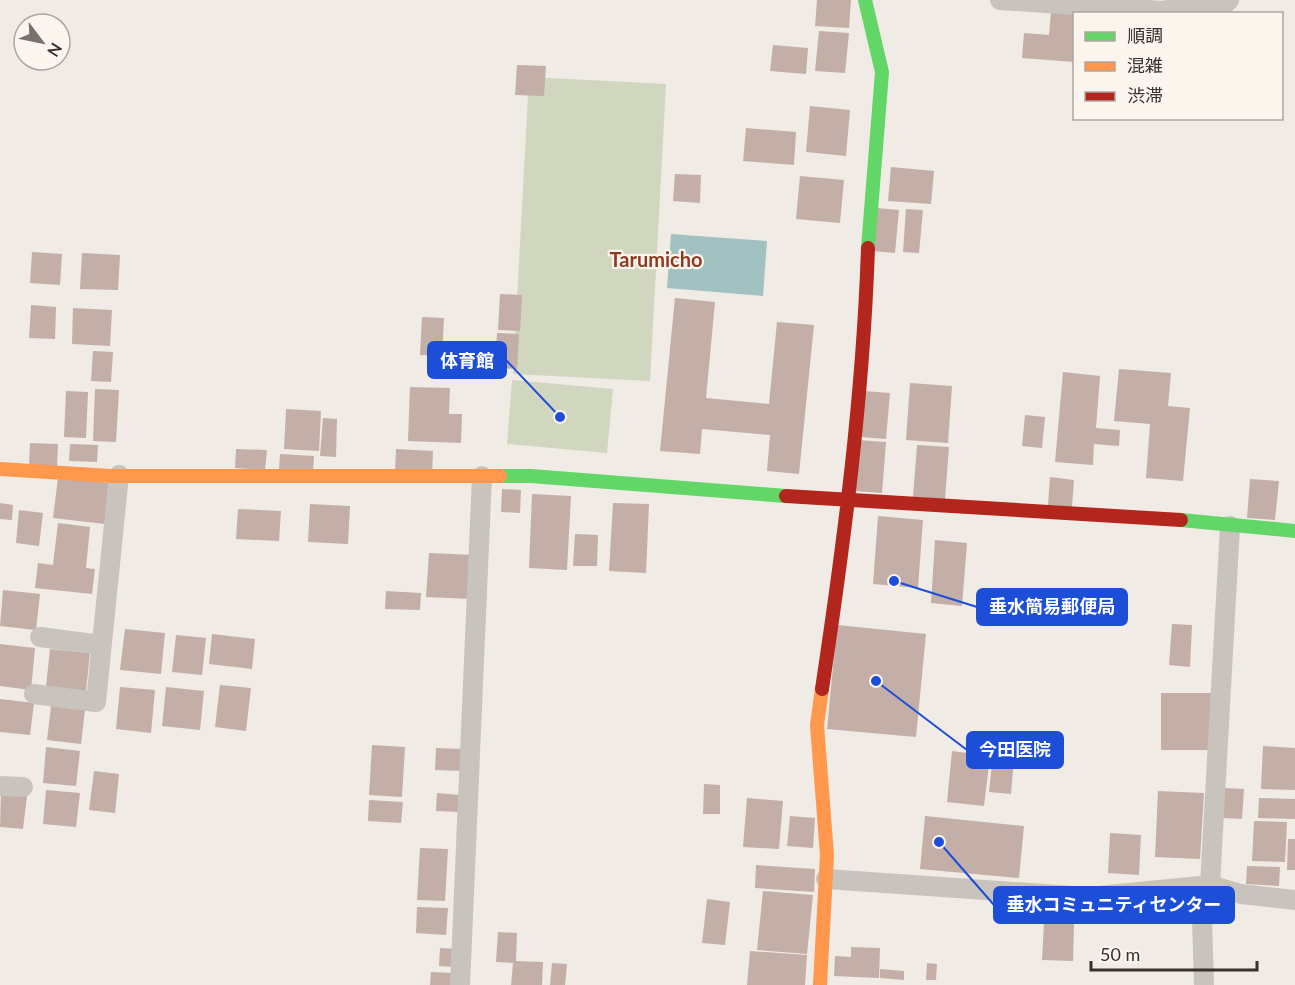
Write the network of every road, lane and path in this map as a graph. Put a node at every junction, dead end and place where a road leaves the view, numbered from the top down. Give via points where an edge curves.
1 (865, 0) edge
2 (1000, 0) edge
3 (1229, 0) edge
4 (0, 469) edge
5 (119, 476) junction
6 (482, 476) junction
7 (850, 501) junction
8 (1230, 526) junction
9 (1295, 531) edge
10 (40, 637) dead end
11 (101, 645) junction
12 (34, 693) dead end
13 (0, 786) edge
14 (23, 787) dead end
15 (826, 879) junction
16 (1206, 886) junction
17 (1295, 900) edge
18 (460, 985) edge
19 (820, 985) edge
20 (1204, 985) edge

1 - 7 street via 882,72
2 - 3 street via 1162,11 1219,10
4 - 5 street
5 - 6 street
5 - 11 street
6 - 7 street via 531,476
6 - 18 street
7 - 8 street
7 - 15 street via 817,725
8 - 9 street
8 - 16 street
10 - 11 street
11 - 12 street via 96,702
13 - 14 street
15 - 16 street via 1088,897
15 - 19 street
16 - 17 street
16 - 20 street

